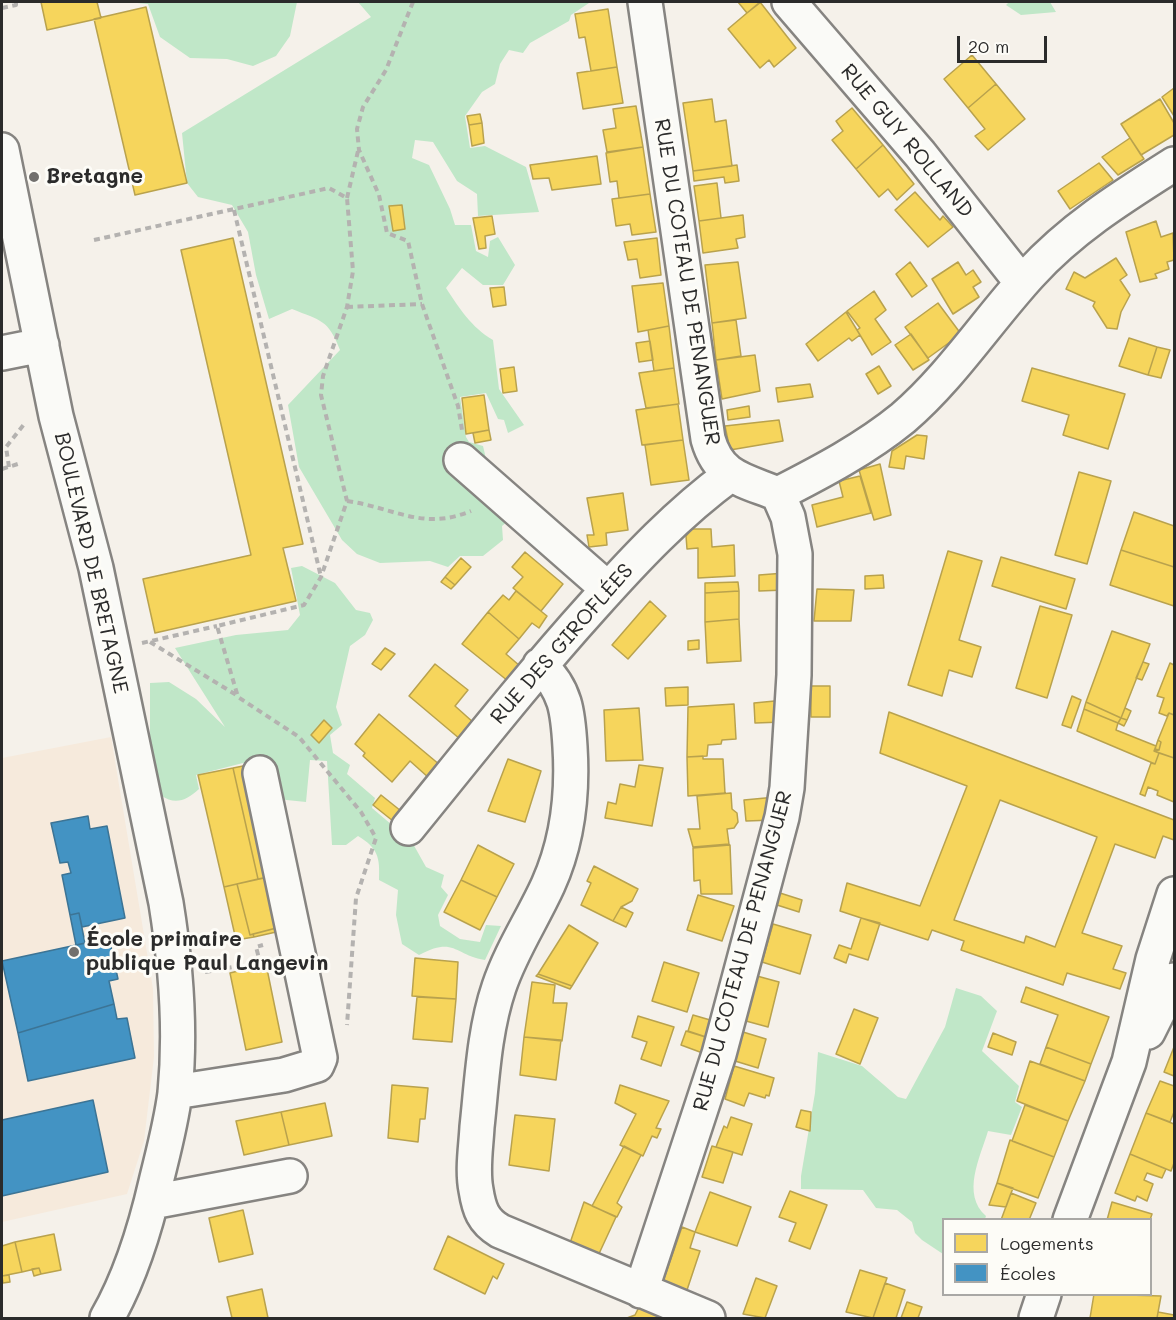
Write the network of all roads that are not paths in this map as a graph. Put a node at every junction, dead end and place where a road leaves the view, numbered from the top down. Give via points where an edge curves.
1 (645, 2) edge
2 (789, 2) edge
3 (2, 150) edge
4 (1174, 164) edge
5 (1022, 283) junction
6 (42, 345) junction
7 (2, 353) edge
8 (461, 460) road end
9 (730, 475) junction
10 (778, 494) junction
11 (608, 589) junction
12 (540, 665) junction
13 (260, 772) dead end
14 (408, 828) dead end
15 (1174, 894) edge
16 (1174, 980) edge
17 (1129, 1062) junction
18 (175, 1092) junction
19 (290, 1176) dead end
20 (152, 1202) junction
21 (1071, 1218) edge
22 (641, 1291) junction
23 (1043, 1296) edge
24 (107, 1318) edge
25 (704, 1318) edge
26 (1036, 1318) edge

1 - 9 street, RUE DU COTEAU DE PENANGUER via 708,439 715,460
2 - 5 street, RUE GUY ROLLAND via 920,154
3 - 6 street, BOULEVARD DE BRETAGNE
4 - 5 street via 1103,208
5 - 10 street via 904,417 842,459
6 - 7 street
6 - 18 street, BOULEVARD DE BRETAGNE via 96,568 166,903 175,977
8 - 11 street
9 - 10 street
9 - 11 street, RUE DES GIROFLÉES via 672,522
10 - 22 street, RUE DU COTEAU DE PENANGUER via 788,517 795,554 794,675 787,788 719,1054
11 - 12 street, RUE DES GIROFLÉES
12 - 14 street, RUE DES GIROFLÉES
12 - 22 street via 562,690 566,708 572,766 568,815 554,870 511,956 494,1005 482,1082 475,1188 488,1224
13 - 18 street via 321,1052 317,1065 284,1075
15 - 17 street via 1153,959
16 - 17 street
17 - 21 street
18 - 20 street, BOULEVARD DE BRETAGNE
19 - 20 street
20 - 24 street, BOULEVARD DE BRETAGNE via 130,1272
22 - 25 street
23 - 26 street

